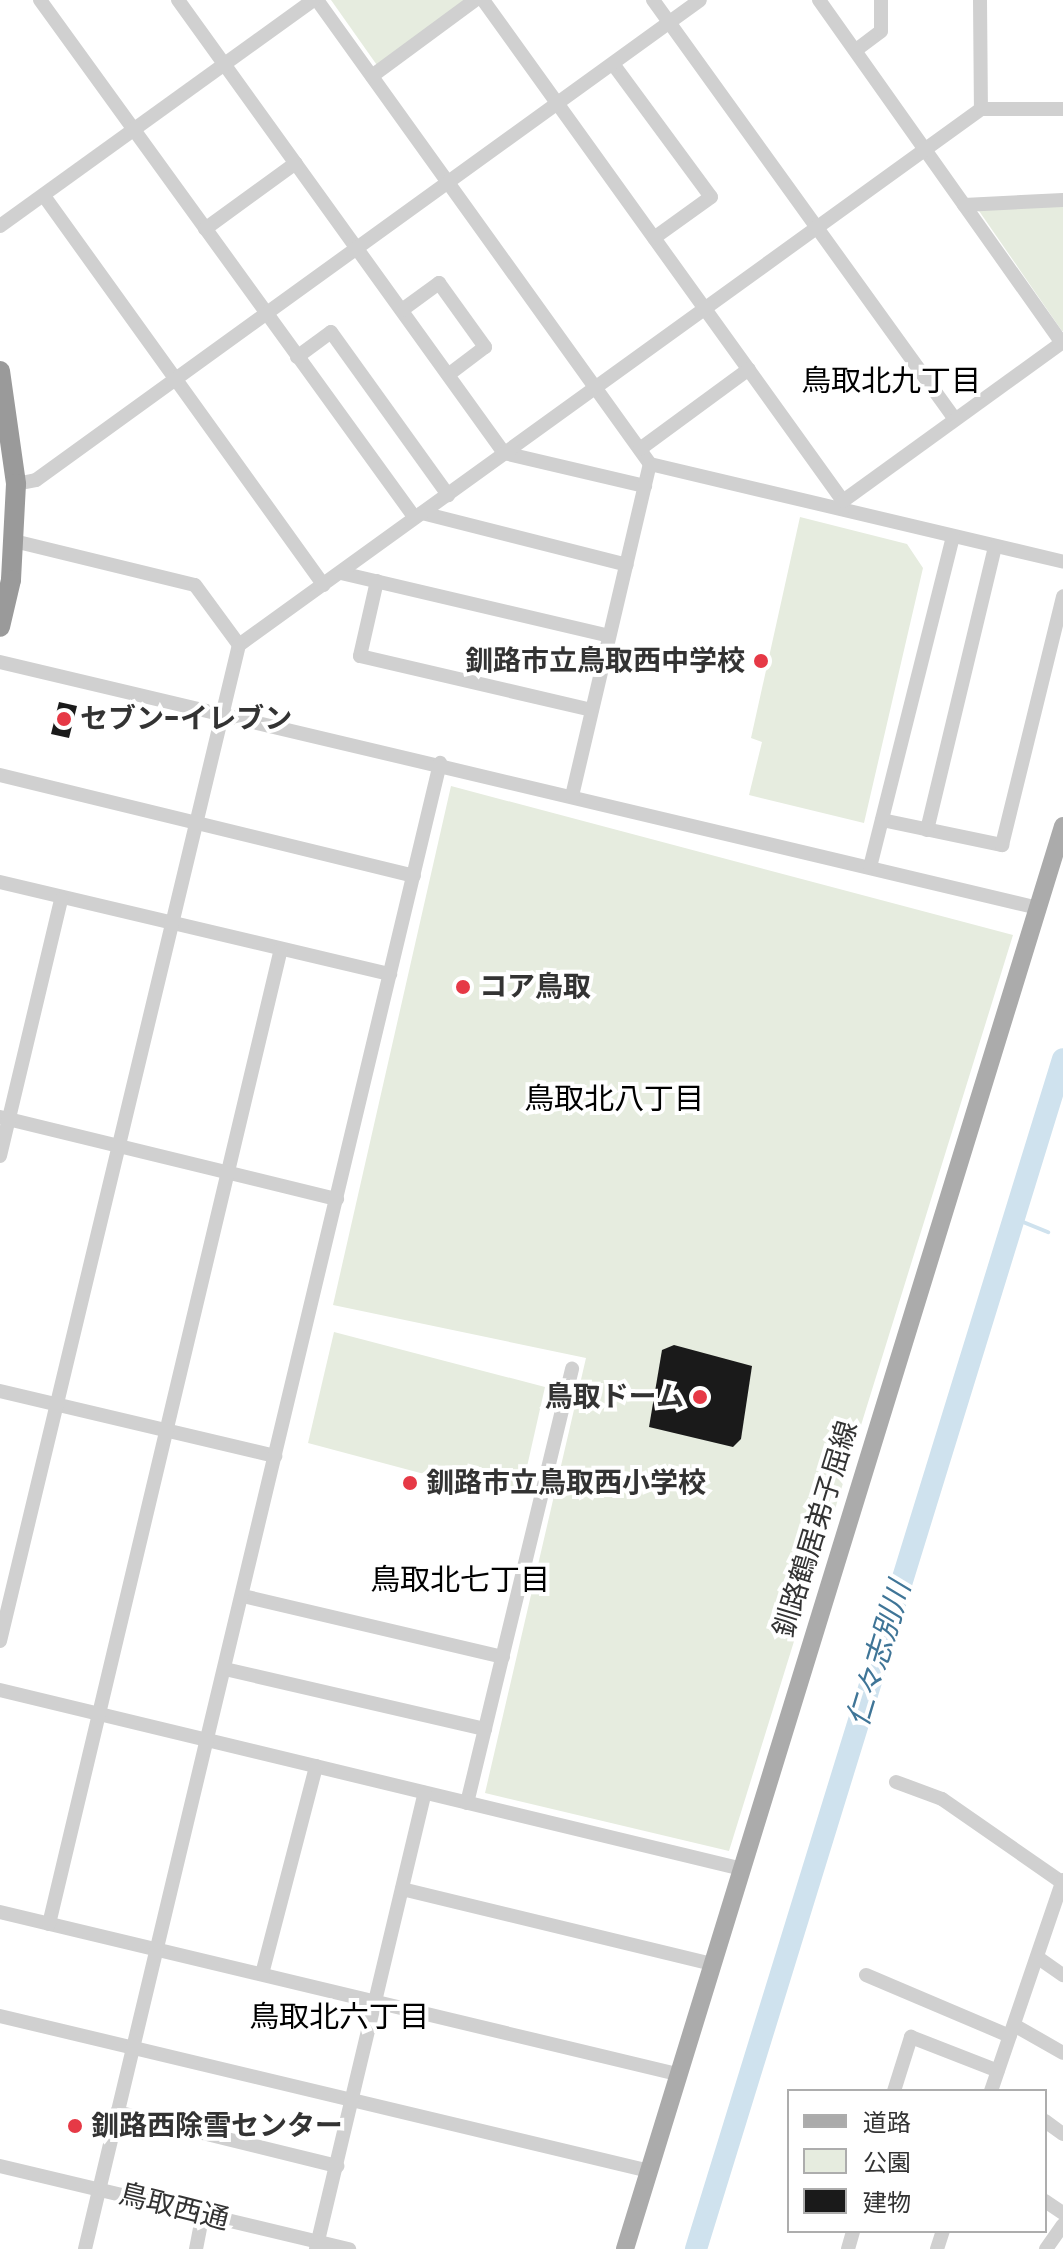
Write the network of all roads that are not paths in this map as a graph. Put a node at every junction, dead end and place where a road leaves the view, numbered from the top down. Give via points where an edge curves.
1 (40, 0) edge
2 (178, 0) edge
3 (315, 0) edge
4 (475, 0) edge
5 (483, 0) edge
6 (653, 0) edge
7 (700, 0) edge
8 (819, 0) edge
9 (881, 0) edge
10 (980, 0) edge
11 (669, 22) junction
12 (856, 50) junction
13 (613, 64) junction
14 (224, 66) junction
15 (372, 76) junction
16 (559, 104) junction
17 (981, 109) junction
18 (1063, 109) edge
19 (135, 131) junction
20 (925, 149) junction
21 (296, 163) junction
22 (448, 183) junction
23 (44, 196) junction
24 (1063, 200) edge
25 (964, 205) junction
26 (0, 226) edge
27 (205, 229) junction
28 (816, 229) junction
29 (654, 238) junction
30 (357, 248) junction
31 (705, 308) junction
32 (402, 310) junction
33 (266, 313) junction
34 (1062, 342) edge
35 (297, 357) junction
36 (749, 369) junction
37 (0, 371) edge
38 (448, 375) junction
39 (175, 380) junction
40 (595, 387) junction
41 (954, 418) junction
42 (640, 449) junction
43 (504, 453) junction
44 (650, 464) junction
45 (16, 484) junction
46 (645, 486) junction
47 (448, 495) junction
48 (842, 506) junction
49 (418, 516) junction
50 (953, 536) junction
51 (14, 541) junction
52 (995, 546) junction
53 (1063, 562) edge
54 (627, 565) junction
55 (341, 573) junction
56 (377, 581) junction
57 (324, 585) junction
58 (1063, 596) edge
59 (0, 627) edge
60 (609, 636) junction
61 (239, 645) junction
62 (0, 662) edge
63 (592, 710) junction
64 (222, 714) junction
65 (440, 763) junction
66 (0, 775) edge
67 (572, 796) junction
68 (882, 820) junction
69 (196, 824) junction
70 (1063, 826) edge
71 (927, 830) junction
72 (870, 867) junction
73 (414, 876) junction
74 (0, 882) edge
75 (61, 899) junction
76 (1038, 908) junction
77 (172, 922) junction
78 (281, 949) junction
79 (390, 974) junction
80 (4, 1118) edge
81 (120, 1145) junction
82 (0, 1156) edge
83 (228, 1171) junction
84 (337, 1199) junction
85 (572, 1369) dead end
86 (0, 1391) edge
87 (56, 1404) junction
88 (166, 1430) junction
89 (275, 1456) junction
90 (243, 1596) junction
91 (0, 1641) edge
92 (503, 1657) junction
93 (225, 1669) junction
94 (0, 1690) edge
95 (99, 1714) junction
96 (485, 1729) junction
97 (207, 1741) junction
98 (316, 1766) junction
99 (896, 1782) dead end
100 (425, 1793) junction
101 (467, 1803) junction
102 (742, 1869) junction
103 (1063, 1882) edge
104 (402, 1889) junction
105 (0, 1912) edge
106 (49, 1924) junction
107 (157, 1950) junction
108 (1037, 1957) junction
109 (712, 1964) junction
110 (262, 1974) junction
111 (866, 1975) dead end
112 (1063, 1975) edge
113 (376, 2002) junction
114 (0, 2016) edge
115 (1012, 2030) junction
116 (134, 2049) junction
117 (1063, 2053) edge
118 (677, 2074) junction
119 (996, 2084) edge
120 (895, 2089) edge
121 (352, 2101) junction
122 (117, 2112) junction
123 (0, 2166) edge
124 (337, 2166) junction
125 (649, 2171) junction
126 (100, 2188) junction
127 (203, 2214) junction
128 (1063, 2225) edge
129 (317, 2245) edge
130 (85, 2249) edge
131 (196, 2249) edge
132 (349, 2249) edge
133 (625, 2249) edge
134 (1046, 2249) edge

1 - 19 street
2 - 14 street
3 - 14 street
3 - 15 street
4 - 15 street
5 - 16 street
6 - 11 street
7 - 11 street
8 - 12 street
9 - 12 street via 881,31
10 - 17 street
11 - 13 street
11 - 28 street
12 - 20 street
13 - 16 street
13 - 29 street via 711,197
14 - 19 street
14 - 21 street
15 - 22 street
16 - 22 street
16 - 29 street
17 - 18 street
17 - 20 street
19 - 23 street
19 - 27 street
20 - 25 street
20 - 28 street
21 - 27 street
21 - 30 street
22 - 30 street
22 - 40 street
23 - 26 street
23 - 39 street
24 - 25 street
25 - 34 street
27 - 33 street
28 - 31 street
28 - 41 street
29 - 31 street
30 - 32 street
30 - 33 street
31 - 36 street
31 - 40 street
32 - 38 street
32 - 38 street via 439,283 485,347
33 - 35 street
33 - 39 street
34 - 41 street
35 - 47 street via 331,332
35 - 49 street
36 - 42 street
36 - 48 street
37 - 45 highway
38 - 43 street
39 - 45 street via 36,480
39 - 57 street
40 - 42 street
40 - 43 street
41 - 48 street
42 - 44 street
43 - 46 street
43 - 47 street
44 - 46 street
44 - 48 street
45 - 51 highway
46 - 54 street
47 - 49 street
48 - 50 street
49 - 54 street
49 - 55 street
50 - 52 street
50 - 68 street
51 - 59 highway
51 - 61 street via 195,585
52 - 53 street
52 - 71 street
54 - 60 street
55 - 56 street
55 - 57 street
56 - 60 street
56 - 63 street via 360,656
57 - 61 street
58 - 71 street via 1002,845
60 - 63 street
61 - 64 street
62 - 64 street
63 - 67 street
64 - 65 street
64 - 69 street
65 - 67 street
65 - 73 street
66 - 69 street
67 - 72 street
68 - 71 street
68 - 72 street
69 - 73 street
69 - 77 street
70 - 76 main road, 釧路鶴居弟子屈線
72 - 76 street
73 - 79 street
74 - 75 street
75 - 77 street
75 - 80 street
76 - 102 main road, 釧路鶴居弟子屈線
77 - 78 street
77 - 81 street
78 - 79 street
78 - 83 street
79 - 84 street
80 - 81 street
80 - 82 street
81 - 83 street
81 - 87 street
83 - 84 street
83 - 88 street
84 - 89 street
85 - 92 street
86 - 87 street
87 - 88 street
87 - 91 street
88 - 89 street
88 - 95 street
89 - 90 street
90 - 92 street
90 - 93 street
92 - 96 street
93 - 96 street
93 - 97 street
94 - 95 street
95 - 97 street
95 - 106 street
96 - 101 street
97 - 98 street
97 - 107 street
98 - 100 street
98 - 110 street
99 - 103 street via 942,1799
100 - 101 street
100 - 104 street
101 - 102 street
102 - 109 main road, 釧路鶴居弟子屈線
103 - 108 street
104 - 109 street
104 - 113 street
105 - 106 street
106 - 107 street
107 - 110 street
107 - 116 street
108 - 112 street
108 - 115 street
109 - 118 main road, 釧路鶴居弟子屈線
110 - 113 street
111 - 115 street
113 - 118 street
113 - 121 street
114 - 116 street
115 - 117 street
115 - 119 street
116 - 121 street
116 - 122 street
118 - 125 main road, 釧路鶴居弟子屈線
119 - 120 street via 911,2037
121 - 124 street
121 - 125 street
122 - 124 street
122 - 126 street
123 - 126 street, 鳥取西通
124 - 129 street
125 - 133 main road, 釧路鶴居弟子屈線
126 - 127 street, 鳥取西通
126 - 130 street
127 - 129 street, 鳥取西通
127 - 131 street
128 - 134 street
129 - 132 street, 鳥取西通

